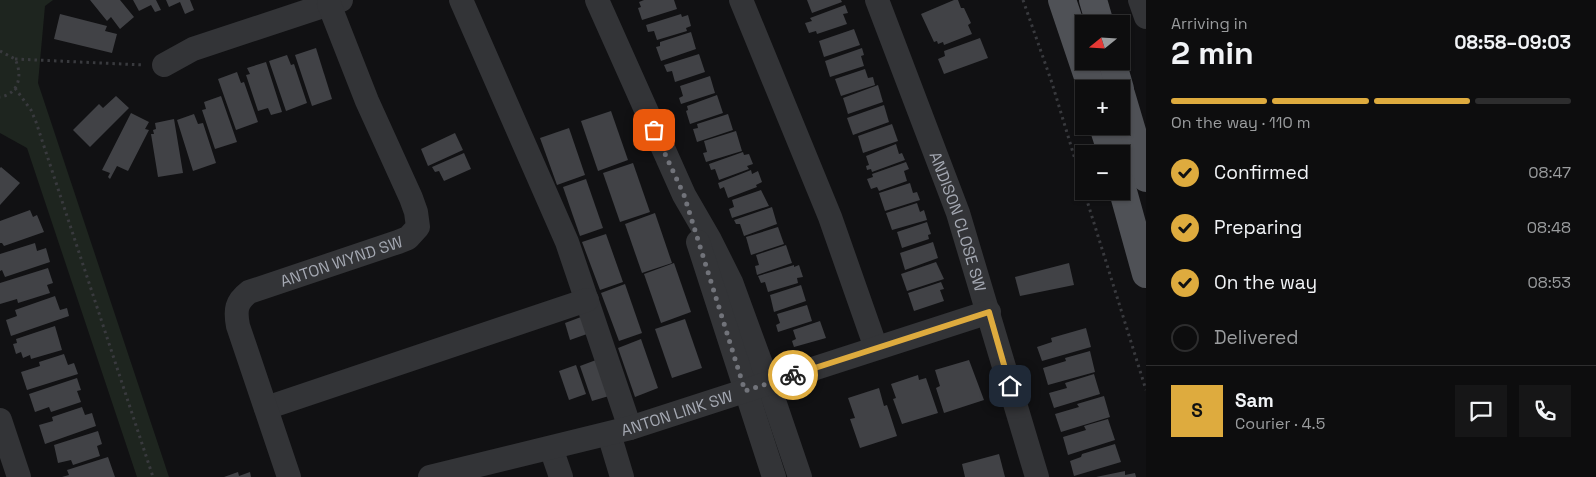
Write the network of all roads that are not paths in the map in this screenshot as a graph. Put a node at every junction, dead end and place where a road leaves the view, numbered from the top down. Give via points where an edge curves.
1 (461, 0) edge
2 (597, 0) edge
3 (741, 0) edge
4 (877, 0) edge
5 (1062, 0) edge
6 (1093, 0) edge
7 (1140, 0) edge
8 (335, 2) edge
9 (1097, 15) edge
10 (1146, 17) edge
11 (164, 65) road end
12 (1089, 80) edge
13 (1130, 124) edge
14 (1146, 178) edge
15 (684, 195) junction
16 (1125, 200) edge
17 (1146, 274) edge
18 (588, 300) junction
19 (989, 312) junction
20 (876, 348) junction
21 (768, 383) junction
22 (745, 391) junction
23 (266, 408) junction
24 (0, 420) edge
25 (619, 431) junction
26 (551, 448) junction
27 (19, 477) edge
28 (289, 477) edge
29 (430, 477) edge
30 (561, 477) edge
31 (622, 477) edge
32 (774, 477) edge
33 (800, 477) edge
34 (1037, 477) edge

1 - 18 street via 567,242
2 - 15 street
3 - 20 street via 836,234
4 - 19 street, ANDISON CLOSE SW via 944,172
5 - 12 main road
6 - 9 main road
7 - 10 street
8 - 11 street via 193,49
8 - 23 street, ANTON WYND SW via 367,101 411,198 418,227 408,238 258,288 242,298 236,307 238,326
13 - 14 main road
15 - 21 street via 731,282
15 - 22 street
16 - 17 main road
18 - 23 street
18 - 25 street
19 - 20 street, ANTON LINK SW
19 - 34 street, ANDISON CLOSE SW
20 - 21 street, ANTON LINK SW
21 - 22 street, ANTON LINK SW
21 - 33 street
22 - 25 street, ANTON LINK SW
22 - 32 street
23 - 28 street, ANTON WYND SW
24 - 27 street
25 - 26 street, ANTON LINK SW
25 - 31 street, ANTON LINK SW
26 - 29 street, ANTON LINK SW
26 - 30 street

